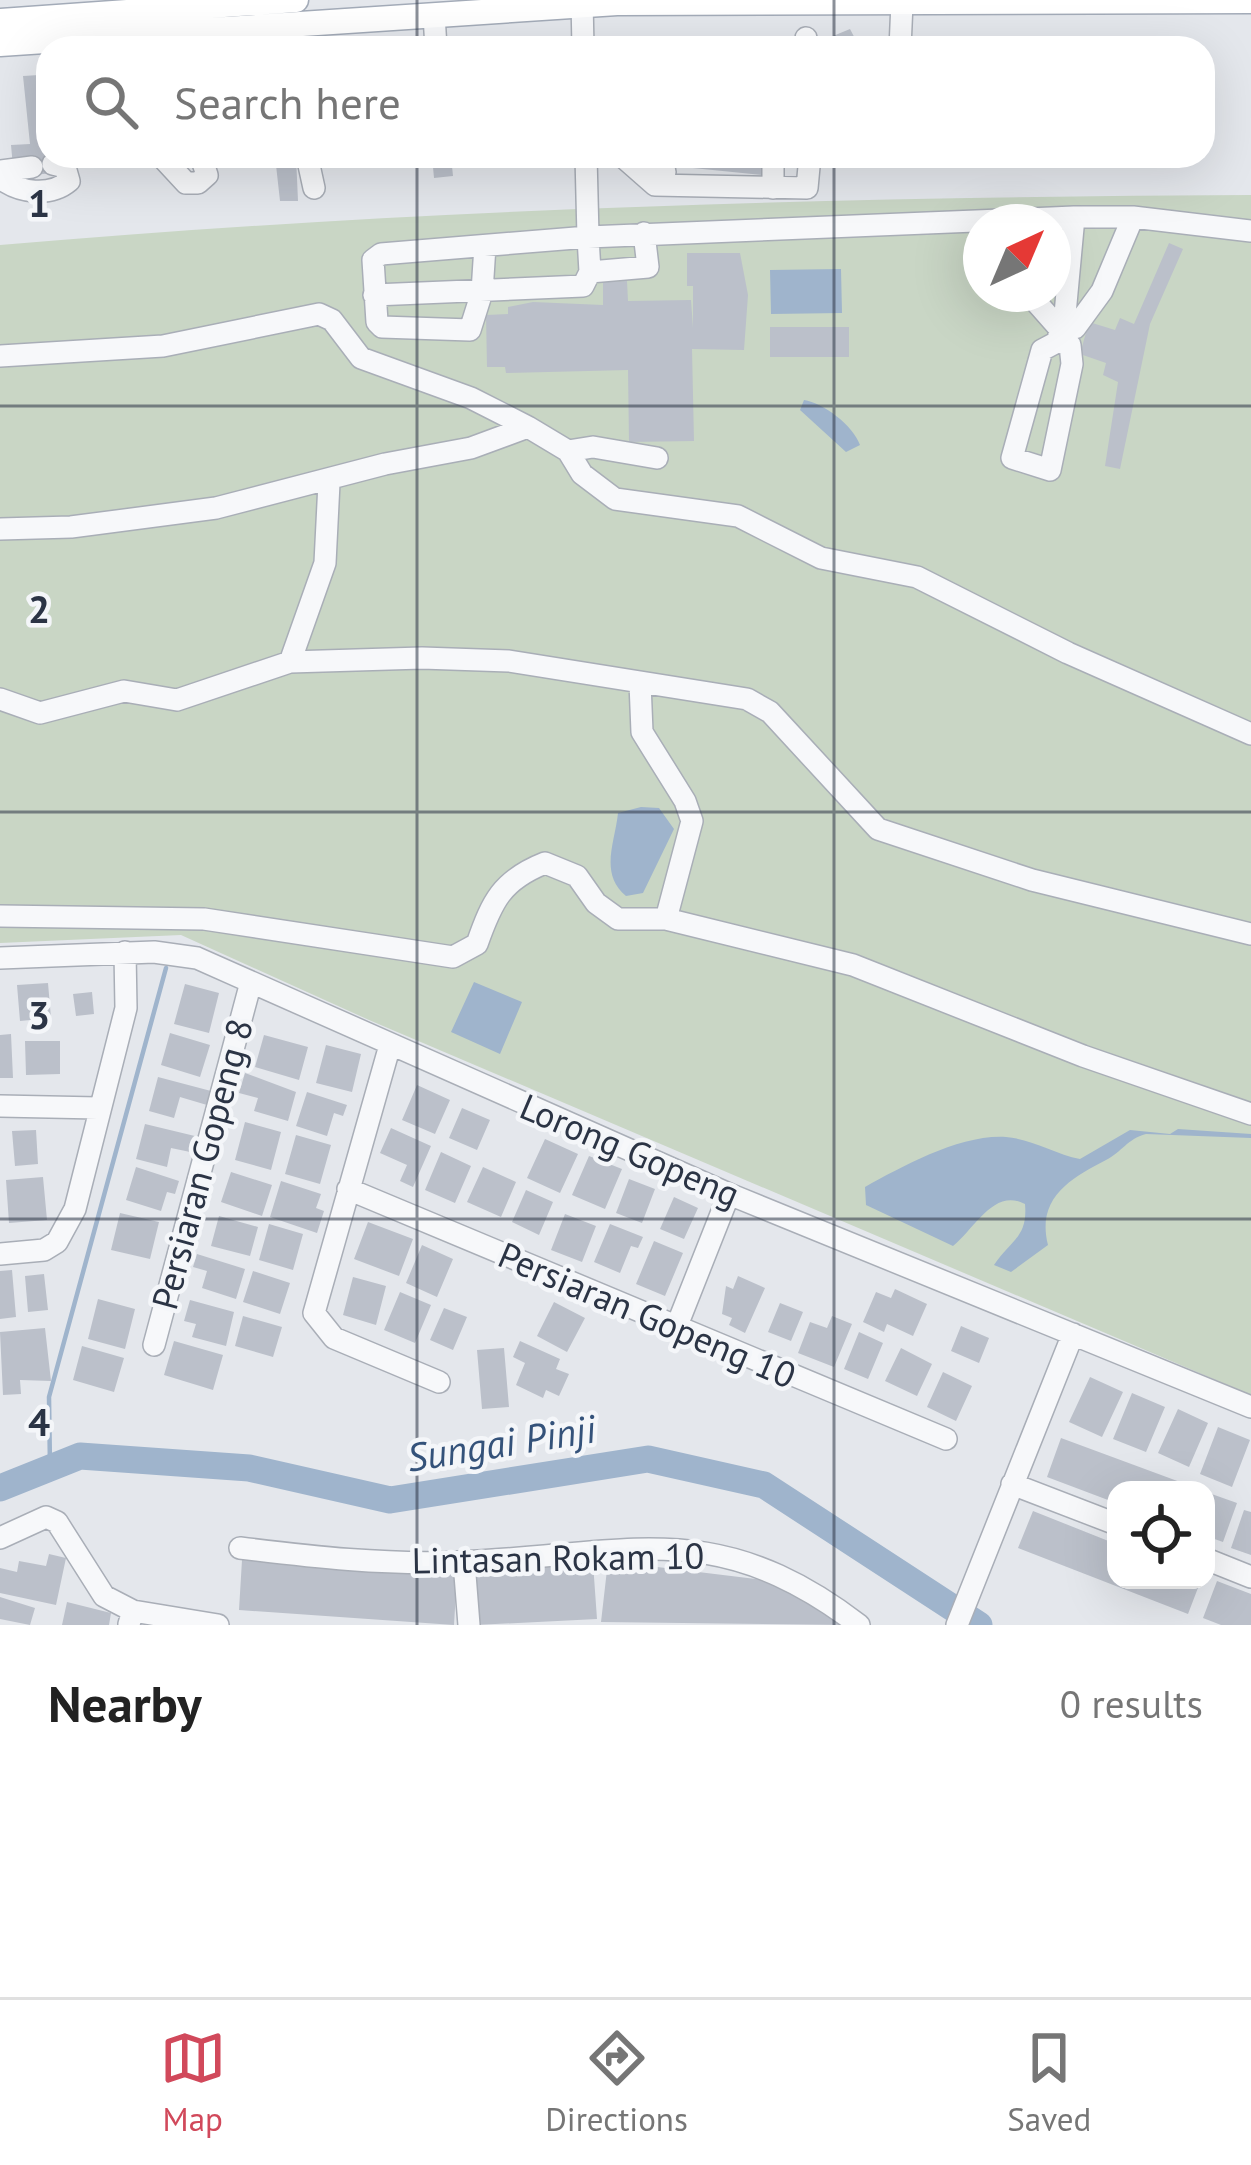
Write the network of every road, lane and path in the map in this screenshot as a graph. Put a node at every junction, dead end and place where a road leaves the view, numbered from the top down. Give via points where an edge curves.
1 (296, 0) edge
2 (1251, 1) edge
3 (582, 2) edge
4 (213, 3) edge
5 (902, 3) edge
6 (434, 15) junction
7 (0, 21) edge
8 (161, 30) edge
9 (92, 36) edge
10 (435, 36) edge
11 (583, 36) edge
12 (901, 36) edge
13 (36, 41) edge
14 (0, 44) edge
15 (36, 167) edge
16 (65, 168) edge
17 (172, 168) edge
18 (205, 168) edge
19 (310, 168) edge
20 (586, 168) edge
21 (636, 168) edge
22 (662, 168) edge
23 (777, 168) edge
24 (810, 168) edge
25 (0, 175) edge
26 (655, 185) junction
27 (314, 188) dead end
28 (783, 188) junction
29 (1071, 217) edge
30 (1074, 217) junction
31 (1133, 217) junction
32 (1071, 227) edge
33 (794, 228) junction
34 (963, 231) edge
35 (1251, 231) edge
36 (644, 233) junction
37 (588, 237) junction
38 (485, 246) junction
39 (590, 272) junction
40 (482, 292) junction
41 (374, 296) junction
42 (1045, 312) edge
43 (1064, 312) edge
44 (1065, 334) junction
45 (0, 356) edge
46 (528, 427) junction
47 (568, 451) junction
48 (657, 458) dead end
49 (329, 482) junction
50 (0, 530) edge
51 (290, 662) junction
52 (640, 683) junction
53 (0, 699) edge
54 (1251, 734) edge
55 (0, 916) edge
56 (666, 920) junction
57 (1251, 934) edge
58 (125, 952) junction
59 (0, 958) edge
60 (251, 982) junction
61 (390, 1046) junction
62 (0, 1106) edge
63 (98, 1108) junction
64 (1251, 1114) edge
65 (348, 1189) junction
66 (729, 1193) junction
67 (0, 1254) edge
68 (676, 1328) junction
69 (1073, 1334) junction
70 (154, 1346) dead end
71 (439, 1382) dead end
72 (1251, 1407) edge
73 (946, 1439) dead end
74 (1012, 1484) junction
75 (1107, 1521) edge
76 (0, 1538) edge
77 (240, 1548) dead end
78 (464, 1562) junction
79 (1215, 1563) edge
80 (1251, 1577) edge
81 (131, 1618) edge
82 (207, 1624) edge
83 (218, 1625) edge
84 (469, 1625) edge
85 (859, 1625) edge
86 (957, 1625) edge

1 - 4 main road
2 - 5 main road
3 - 5 main road
3 - 6 main road
3 - 11 street
4 - 8 main road
5 - 12 street
6 - 8 main road
6 - 10 street
7 - 8 main road
8 - 9 main road
13 - 14 main road
15 - 25 street
16 - 25 street via 69,181 54,190 15,190
17 - 18 street via 186,183 198,183
19 - 27 street
20 - 37 street
21 - 26 street
22 - 26 street
23 - 28 street
24 - 28 street via 810,187
26 - 28 street
28 - 33 street
29 - 30 street
30 - 31 street
30 - 32 street
31 - 35 street
31 - 44 street via 1102,292
33 - 34 street
33 - 36 street
36 - 37 street
36 - 39 street via 648,267
37 - 38 street
37 - 39 street
38 - 40 street
38 - 41 street via 376,256
39 - 40 street via 584,286
40 - 41 street
40 - 41 street via 466,332 382,327
42 - 44 street
43 - 44 street
44 - 44 street via 1042,350 1012,458 1050,470 1072,364
45 - 46 street via 163,346 328,318 361,358
46 - 47 street
46 - 49 street
47 - 48 street
47 - 54 street via 615,499 738,516 821,558 917,577
49 - 50 street via 217,508
49 - 51 street via 326,562
51 - 52 street via 509,661
51 - 53 street via 177,700 124,691 40,713
52 - 56 street via 642,732 692,821
52 - 57 street via 761,704 878,829 1032,880
55 - 56 street via 203,919 453,957 477,944 511,876 545,863 577,876 618,919
56 - 64 street via 853,965
58 - 59 street, Lorong Gopeng
58 - 60 street, Lorong Gopeng via 197,958
58 - 63 street via 126,1007
60 - 61 street, Lorong Gopeng
60 - 70 street, Persiaran Gopeng 8
61 - 65 street
61 - 66 street, Lorong Gopeng
62 - 63 street
63 - 67 street via 65,1230 44,1250
65 - 68 street, Persiaran Gopeng 10
65 - 71 street via 314,1301 318,1322 334,1338
66 - 68 street
66 - 69 street, Lorong Gopeng
68 - 73 street, Persiaran Gopeng 10
69 - 72 street, Lorong Gopeng
69 - 74 street
74 - 75 street
74 - 86 street
76 - 81 street via 46,1517 57,1522 104,1596
77 - 78 street, Lintasan Rokam 10
78 - 84 street
78 - 85 street, Lintasan Rokam 10 via 696,1549 755,1562 813,1590
79 - 80 street
81 - 82 street
82 - 83 street

